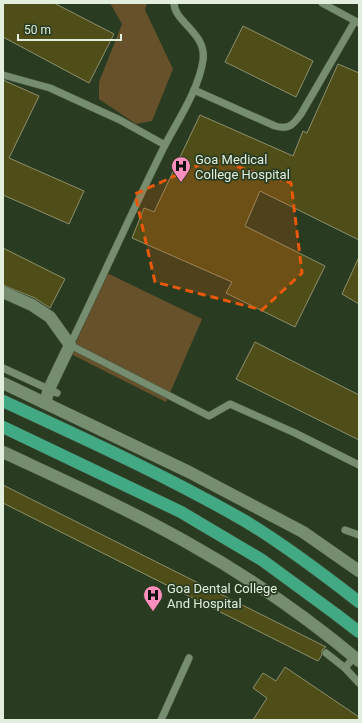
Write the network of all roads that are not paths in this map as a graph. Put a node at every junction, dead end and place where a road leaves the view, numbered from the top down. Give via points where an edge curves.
1 (174, 3) edge
2 (322, 3) edge
3 (357, 22) edge
4 (3, 75) edge
5 (194, 90) junction
6 (165, 145) junction
7 (3, 292) edge
8 (70, 345) junction
9 (3, 368) edge
10 (3, 383) edge
11 (53, 391) junction
12 (3, 401) edge
13 (45, 403) junction
14 (3, 427) edge
15 (3, 452) edge
16 (359, 465) edge
17 (345, 530) dead end
18 (359, 535) edge
19 (359, 571) edge
20 (359, 602) edge
21 (359, 632) edge
22 (326, 654) dead end
23 (189, 658) dead end
24 (356, 659) edge
25 (345, 668) junction
26 (359, 683) edge
27 (161, 720) edge

1 - 5 lane via 179,15 201,43 204,59
2 - 3 lane
3 - 5 lane via 294,124 284,128 275,126
4 - 6 lane via 50,88 120,120
5 - 6 lane
6 - 8 lane
7 - 8 street via 32,305 50,317
8 - 11 street
8 - 16 lane via 209,416 230,404
9 - 11 lane
10 - 13 street
11 - 13 street
12 - 20 highway via 116,453 213,503 272,538
13 - 19 street via 189,472 303,532
14 - 21 highway, bridge via 181,512 262,560
15 - 24 street via 130,512 188,543 300,615
17 - 18 lane
22 - 25 lane
23 - 27 lane
24 - 25 lane
25 - 26 lane

